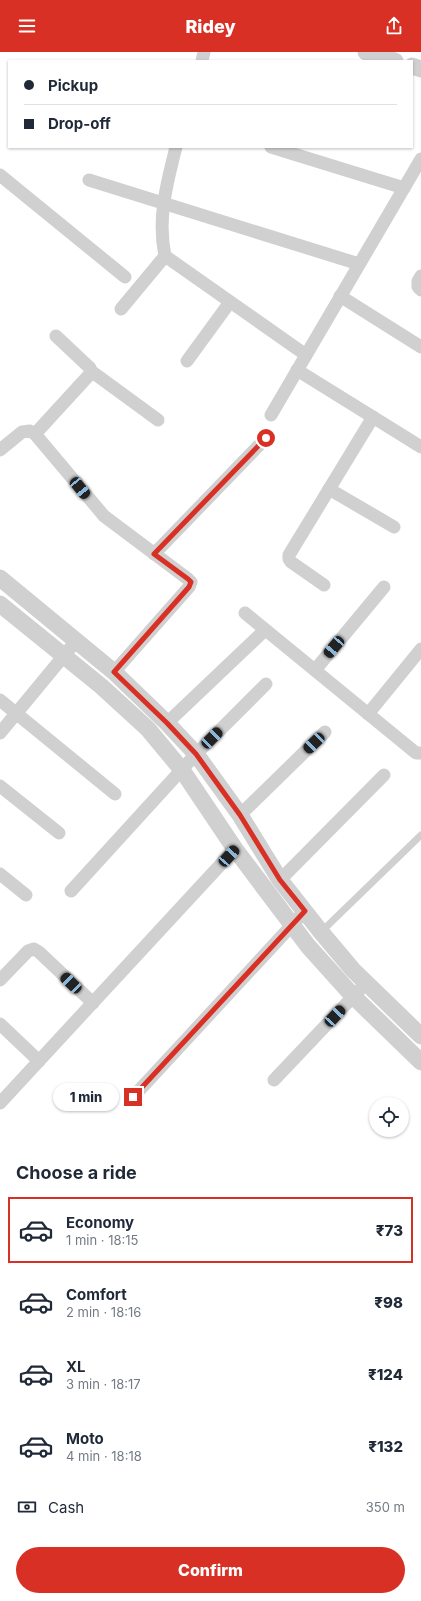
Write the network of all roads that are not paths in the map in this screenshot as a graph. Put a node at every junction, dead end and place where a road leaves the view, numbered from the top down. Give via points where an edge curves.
1 (366, 52) edge
2 (392, 60) edge
3 (176, 148) edge
4 (274, 148) edge
5 (421, 159) edge
6 (0, 175) edge
7 (89, 180) dead end
8 (404, 188) junction
9 (162, 203) junction
10 (165, 256) junction
11 (359, 264) junction
12 (421, 276) edge
13 (125, 277) dead end
14 (421, 290) edge
15 (340, 296) junction
16 (230, 302) junction
17 (121, 309) dead end
18 (56, 336) dead end
19 (421, 347) edge
20 (306, 355) junction
21 (187, 361) dead end
22 (297, 370) junction
23 (91, 371) junction
24 (270, 415) dead end
25 (373, 417) junction
26 (158, 420) dead end
27 (35, 434) junction
28 (266, 438) dead end
29 (421, 447) edge
30 (0, 450) edge
31 (329, 489) junction
32 (394, 527) dead end
33 (154, 554) junction
34 (0, 578) edge
35 (324, 585) dead end
36 (384, 588) dead end
37 (0, 604) edge
38 (245, 614) dead end
39 (265, 630) junction
40 (76, 641) junction
41 (421, 649) edge
42 (64, 656) junction
43 (315, 670) junction
44 (114, 672) junction
45 (266, 684) dead end
46 (0, 700) edge
47 (16, 714) junction
48 (368, 714) junction
49 (167, 723) junction
50 (324, 732) dead end
51 (0, 733) edge
52 (421, 753) edge
53 (196, 754) junction
54 (182, 770) junction
55 (384, 775) dead end
56 (0, 786) edge
57 (115, 794) dead end
58 (240, 815) junction
59 (59, 833) dead end
60 (421, 835) edge
61 (235, 849) junction
62 (0, 874) edge
63 (280, 880) junction
64 (71, 892) dead end
65 (26, 895) dead end
66 (305, 911) junction
67 (292, 925) junction
68 (321, 932) junction
69 (0, 980) edge
70 (367, 982) junction
71 (353, 996) junction
72 (93, 1003) junction
73 (0, 1024) edge
74 (421, 1036) edge
75 (39, 1061) junction
76 (421, 1062) edge
77 (274, 1080) dead end
78 (133, 1097) dead end
79 (0, 1103) edge

1 - 2 street
3 - 9 street
4 - 8 street
5 - 8 street
6 - 13 street
7 - 9 street
8 - 11 street
9 - 10 street
9 - 11 street
10 - 16 street
10 - 17 street
11 - 15 street
12 - 14 street via 418,281
15 - 19 street
15 - 20 street
16 - 20 street
16 - 21 street
18 - 23 street
20 - 22 street
22 - 24 street
22 - 25 street
23 - 26 street
23 - 27 street
25 - 29 street
25 - 31 street
27 - 30 street via 30,431 22,432
27 - 33 street via 98,510
28 - 33 street
31 - 32 street
31 - 35 street via 289,555 291,562
33 - 44 street via 191,582
34 - 40 street
36 - 43 street
37 - 42 street
38 - 39 street
39 - 43 street
39 - 49 street
40 - 42 street
40 - 44 street
41 - 48 street
42 - 47 street
42 - 54 street via 148,729
43 - 48 street
44 - 49 street
45 - 53 street
46 - 47 street
47 - 51 street
47 - 57 street
48 - 52 street via 416,753
49 - 53 street
50 - 58 street
53 - 54 street
53 - 58 street
54 - 61 street
54 - 64 street
55 - 63 street
56 - 59 street
58 - 63 street
60 - 68 lane
61 - 67 street
61 - 72 street
62 - 65 street
63 - 66 street
66 - 67 street
66 - 68 street
67 - 71 street
67 - 78 street
68 - 70 street via 353,970
69 - 72 street via 28,951 34,949
70 - 71 street
70 - 74 street
71 - 76 street
71 - 77 street
72 - 75 street
73 - 75 street
75 - 79 street

